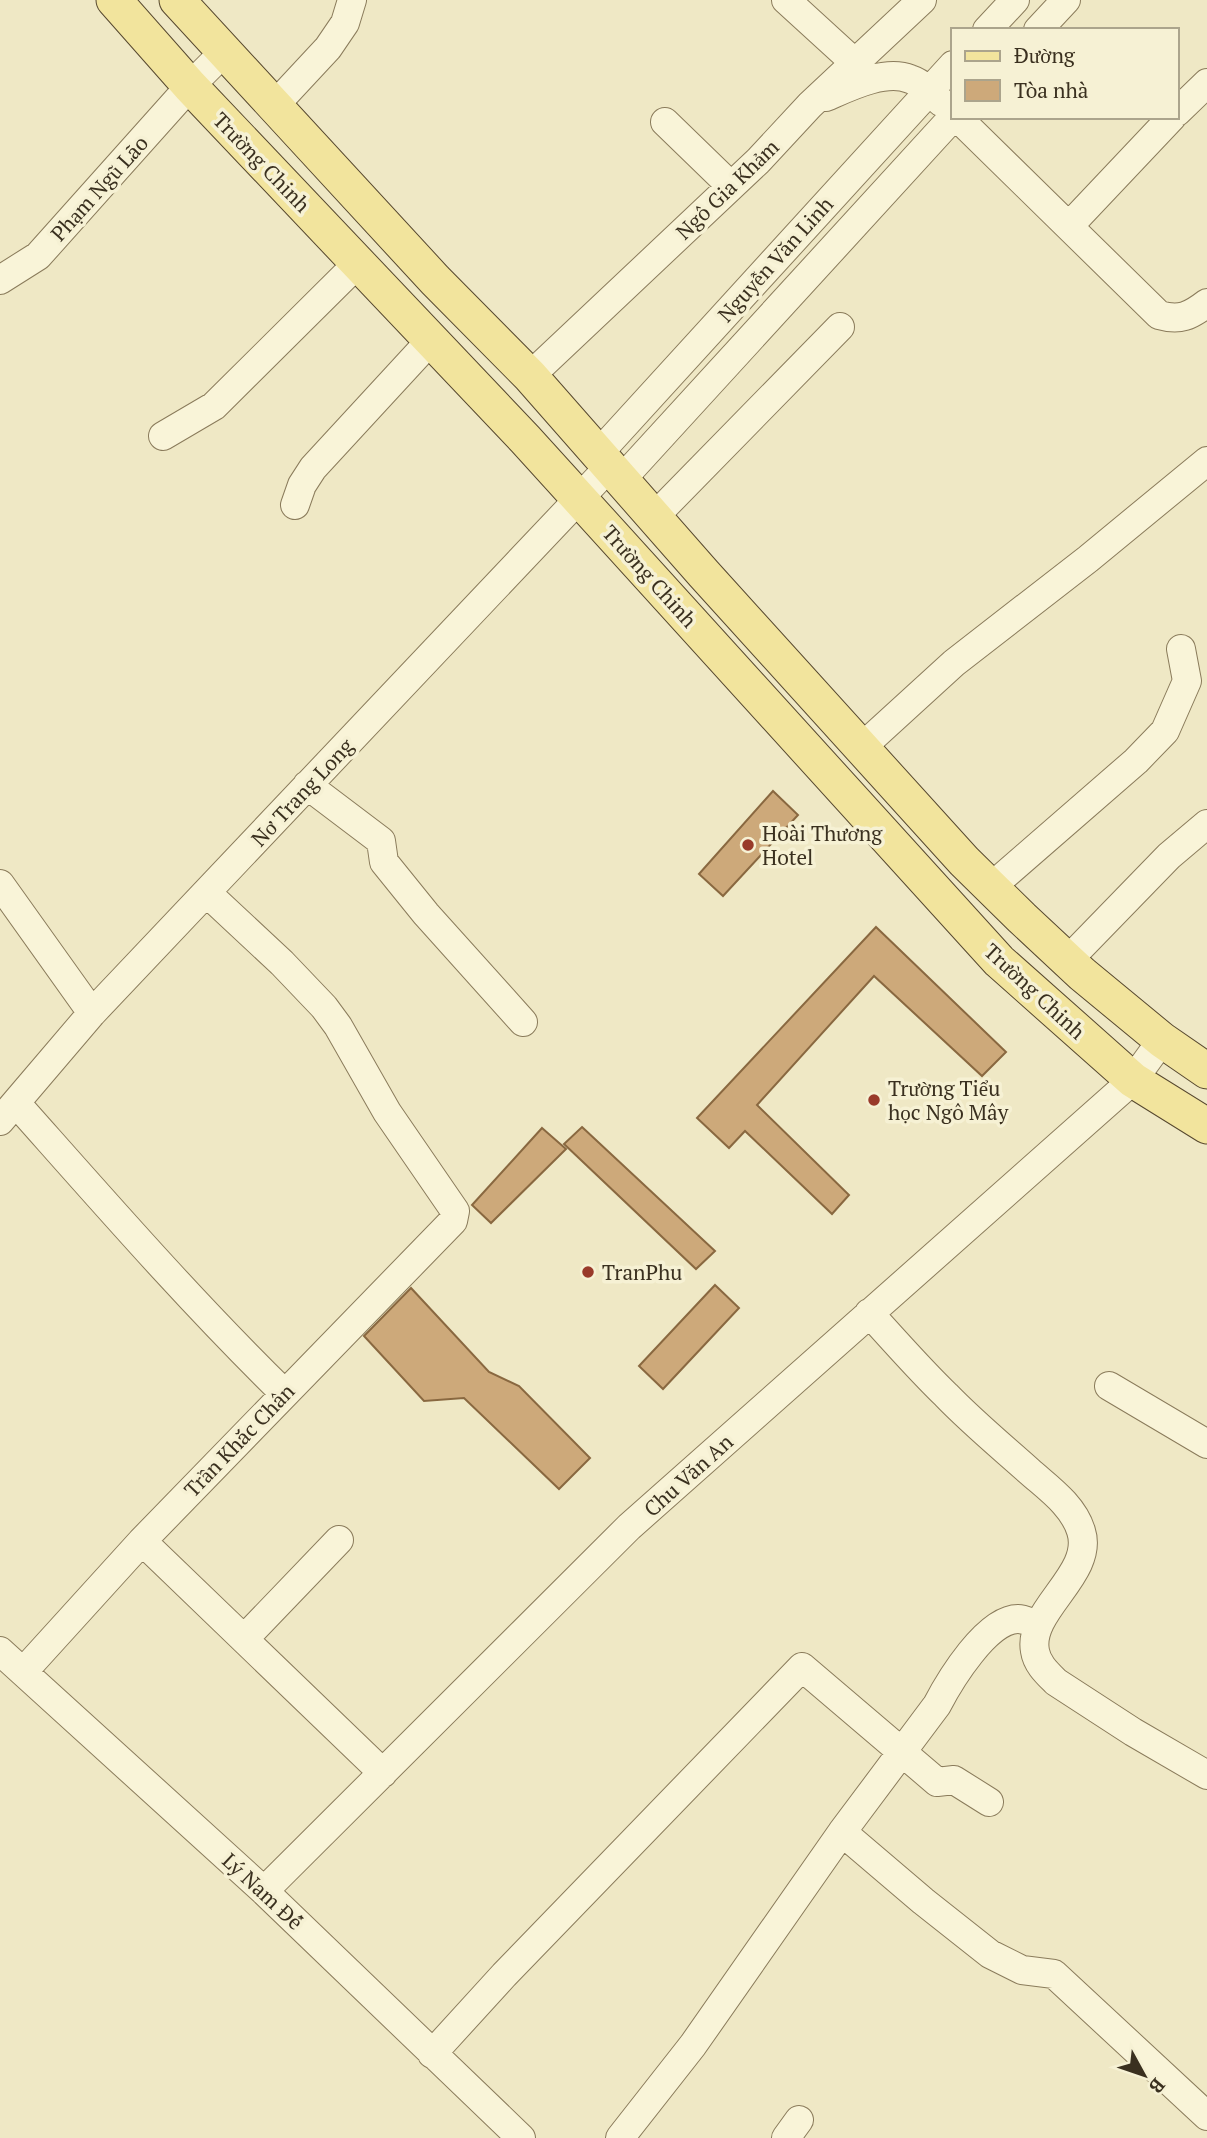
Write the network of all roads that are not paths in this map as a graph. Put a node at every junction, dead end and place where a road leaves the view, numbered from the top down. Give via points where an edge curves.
1 (114, 0) edge
2 (352, 0) edge
3 (786, 0) edge
4 (922, 0) edge
5 (1015, 0) edge
6 (1066, 0) edge
7 (186, 3) edge
8 (989, 28) edge
9 (1040, 28) edge
10 (225, 51) junction
11 (855, 63) junction
12 (951, 67) edge
13 (1207, 83) edge
14 (190, 86) junction
15 (929, 91) junction
16 (810, 104) junction
17 (274, 106) junction
18 (1179, 110) edge
19 (951, 113) edge
20 (951, 119) edge
21 (957, 119) edge
22 (1170, 119) edge
23 (666, 122) dead end
24 (731, 186) junction
25 (1069, 226) junction
26 (358, 263) junction
27 (0, 280) edge
28 (1207, 303) edge
29 (840, 327) dead end
30 (431, 340) junction
31 (530, 376) junction
32 (163, 436) dead end
33 (1207, 461) edge
34 (609, 467) junction
35 (580, 499) junction
36 (295, 505) dead end
37 (654, 517) junction
38 (1181, 649) dead end
39 (862, 747) junction
40 (307, 785) junction
41 (1207, 824) edge
42 (0, 884) edge
43 (990, 887) junction
44 (207, 893) junction
45 (1068, 960) junction
46 (92, 1013) junction
47 (523, 1022) dead end
48 (1163, 1040) junction
49 (1207, 1071) edge
50 (1133, 1080) junction
51 (8, 1112) edge
52 (1207, 1126) edge
53 (869, 1313) junction
54 (1109, 1386) dead end
55 (284, 1393) junction
56 (1207, 1444) edge
57 (339, 1539) dead end
58 (142, 1541) junction
59 (1039, 1625) junction
60 (244, 1639) junction
61 (0, 1651) edge
62 (23, 1672) junction
63 (900, 1752) junction
64 (383, 1773) junction
65 (1207, 1775) edge
66 (989, 1802) dead end
67 (842, 1832) junction
68 (264, 1891) junction
69 (432, 2054) junction
70 (1207, 2116) edge
71 (521, 2138) edge
72 (620, 2138) edge

1 - 14 main road, Trường Chinh
2 - 17 street via 345,23 328,48
3 - 11 street
4 - 11 street, Ngô Gia Khảm
5 - 8 street
6 - 9 street
7 - 10 main road, Trường Chinh
10 - 14 street, Phạm Ngũ Lão
10 - 17 main road, Trường Chinh
11 - 16 street, Ngô Gia Khảm
12 - 15 street, Nguyễn Văn Linh
13 - 18 street
14 - 26 main road, Trường Chinh
14 - 27 street, Phạm Ngũ Lão via 38,256
15 - 16 street via 907,77 873,79
15 - 19 street
15 - 34 street, Nguyễn Văn Linh
16 - 24 street, Ngô Gia Khảm
17 - 31 main road, Trường Chinh
20 - 34 street, Nguyễn Văn Linh
21 - 25 street
22 - 25 street
23 - 24 street
24 - 31 street, Ngô Gia Khảm
25 - 28 street via 1158,315 1176,319
26 - 30 main road, Trường Chinh
26 - 32 street via 214,407
29 - 37 street
30 - 35 main road, Trường Chinh
30 - 36 street via 313,468
31 - 34 main road, Trường Chinh
33 - 39 street via 954,663
34 - 35 street, Nơ Trang Long
34 - 37 main road, Trường Chinh
35 - 40 street, Nơ Trang Long
35 - 50 main road, Trường Chinh via 999,961
37 - 39 main road, Trường Chinh
38 - 43 street via 1187,681 1165,732
39 - 43 main road, Trường Chinh
40 - 44 street, Nơ Trang Long
40 - 47 street via 381,841 384,862
41 - 45 street via 1169,856
42 - 46 street
43 - 45 main road, Trường Chinh
44 - 46 street, Nơ Trang Long
44 - 55 street, Trần Khắc Chân via 324,1007 387,1112 455,1211 453,1221
45 - 48 main road, Trường Chinh
46 - 51 street, Nơ Trang Long
48 - 49 main road, Trường Chinh
48 - 50 street, Chu Văn An
50 - 52 main road, Trường Chinh
50 - 53 street, Chu Văn An
51 - 55 street
53 - 59 street via 945,1395 1057,1496 1077,1522 1082,1553
53 - 64 street, Chu Văn An via 629,1527
54 - 56 street
55 - 58 street, Trần Khắc Chân
57 - 60 street
58 - 60 street
58 - 62 street, Trần Khắc Chân
59 - 63 street via 1018,1619 987,1635
59 - 65 street via 1035,1651 1056,1682
60 - 64 street
61 - 62 street, Lý Nam Đế
62 - 68 street, Lý Nam Đế
63 - 66 street via 937,1782 954,1780
63 - 67 street
63 - 69 street via 802,1667
64 - 68 street, Chu Văn An
67 - 70 street via 990,1954 1022,1970 1054,1974
67 - 72 street via 693,2045
68 - 69 street, Lý Nam Đế
69 - 71 street, Lý Nam Đế

